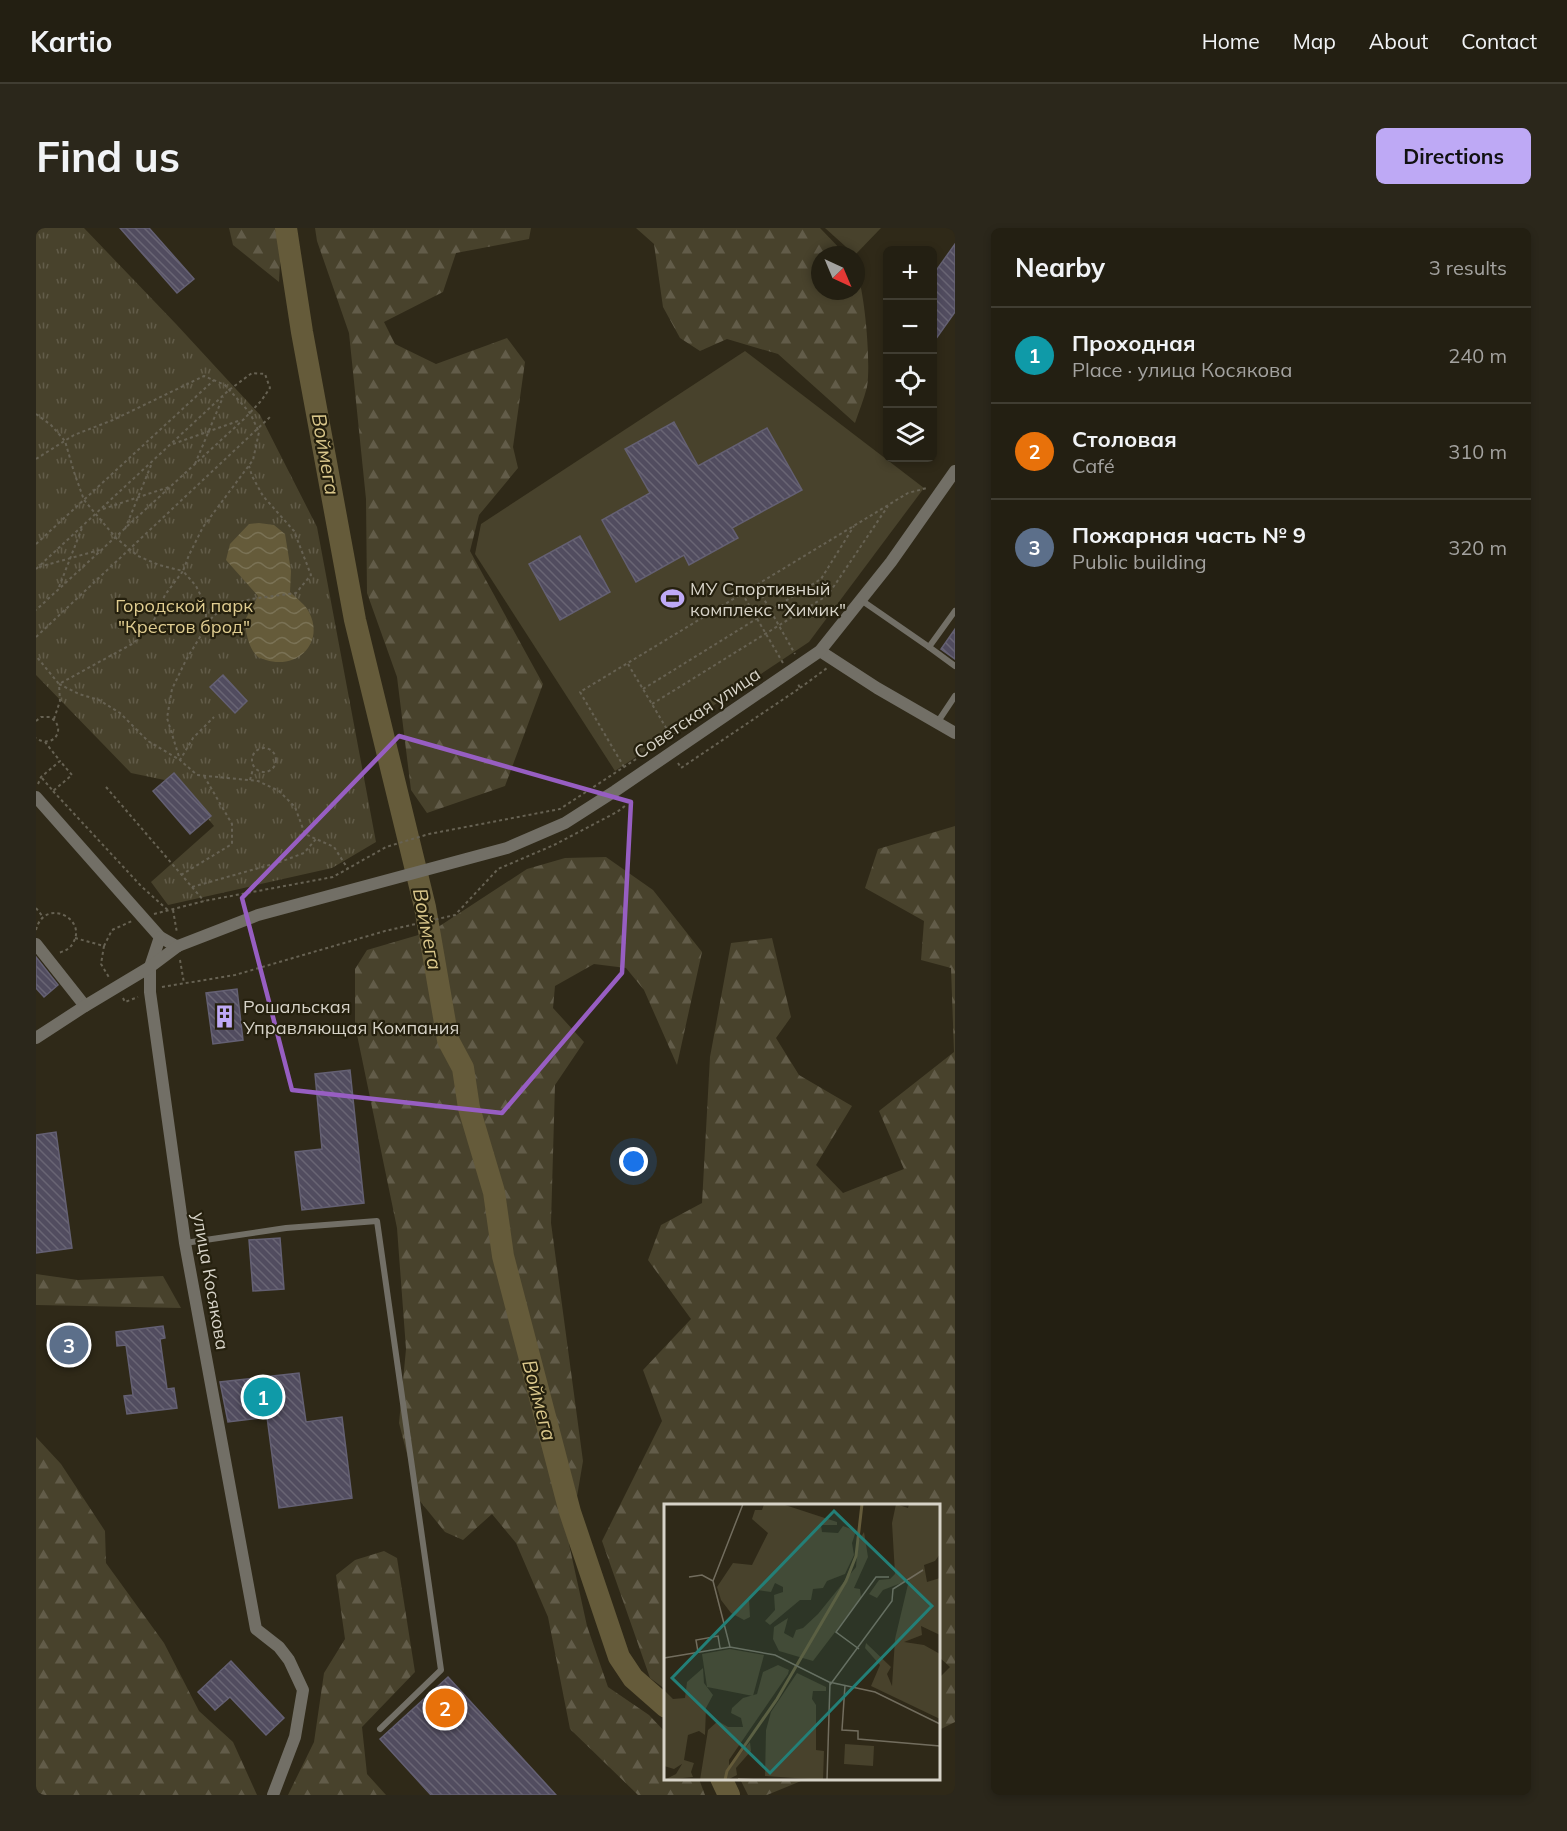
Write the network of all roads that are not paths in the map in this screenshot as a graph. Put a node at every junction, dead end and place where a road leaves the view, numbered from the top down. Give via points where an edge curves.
1 (954, 476) edge
2 (861, 600) junction
3 (955, 611) edge
4 (929, 647) junction
5 (820, 651) junction
6 (955, 666) edge
7 (955, 696) edge
8 (937, 723) junction
9 (955, 733) edge
10 (36, 797) edge
11 (160, 937) junction
12 (36, 945) edge
13 (178, 946) junction
14 (150, 967) junction
15 (85, 1006) junction
16 (36, 1038) edge
17 (185, 1243) junction
18 (380, 1729) dead end
19 (273, 1795) edge

1 - 2 street, Советская улица
2 - 4 lane
2 - 5 street, Советская улица
3 - 4 lane
4 - 6 lane
5 - 8 street
5 - 13 street, Советская улица via 565,823 507,848 258,915
7 - 8 lane
8 - 9 street
10 - 11 street
11 - 13 street
11 - 14 street, улица Косякова
12 - 15 street
13 - 14 street, Советская улица
14 - 15 street, Советская улица
14 - 17 street, улица Косякова via 150,992
15 - 16 street, Советская улица
17 - 18 lane via 286,1228 377,1221 441,1670
17 - 19 street, улица Косякова via 256,1629 279,1647 303,1690 295,1737

